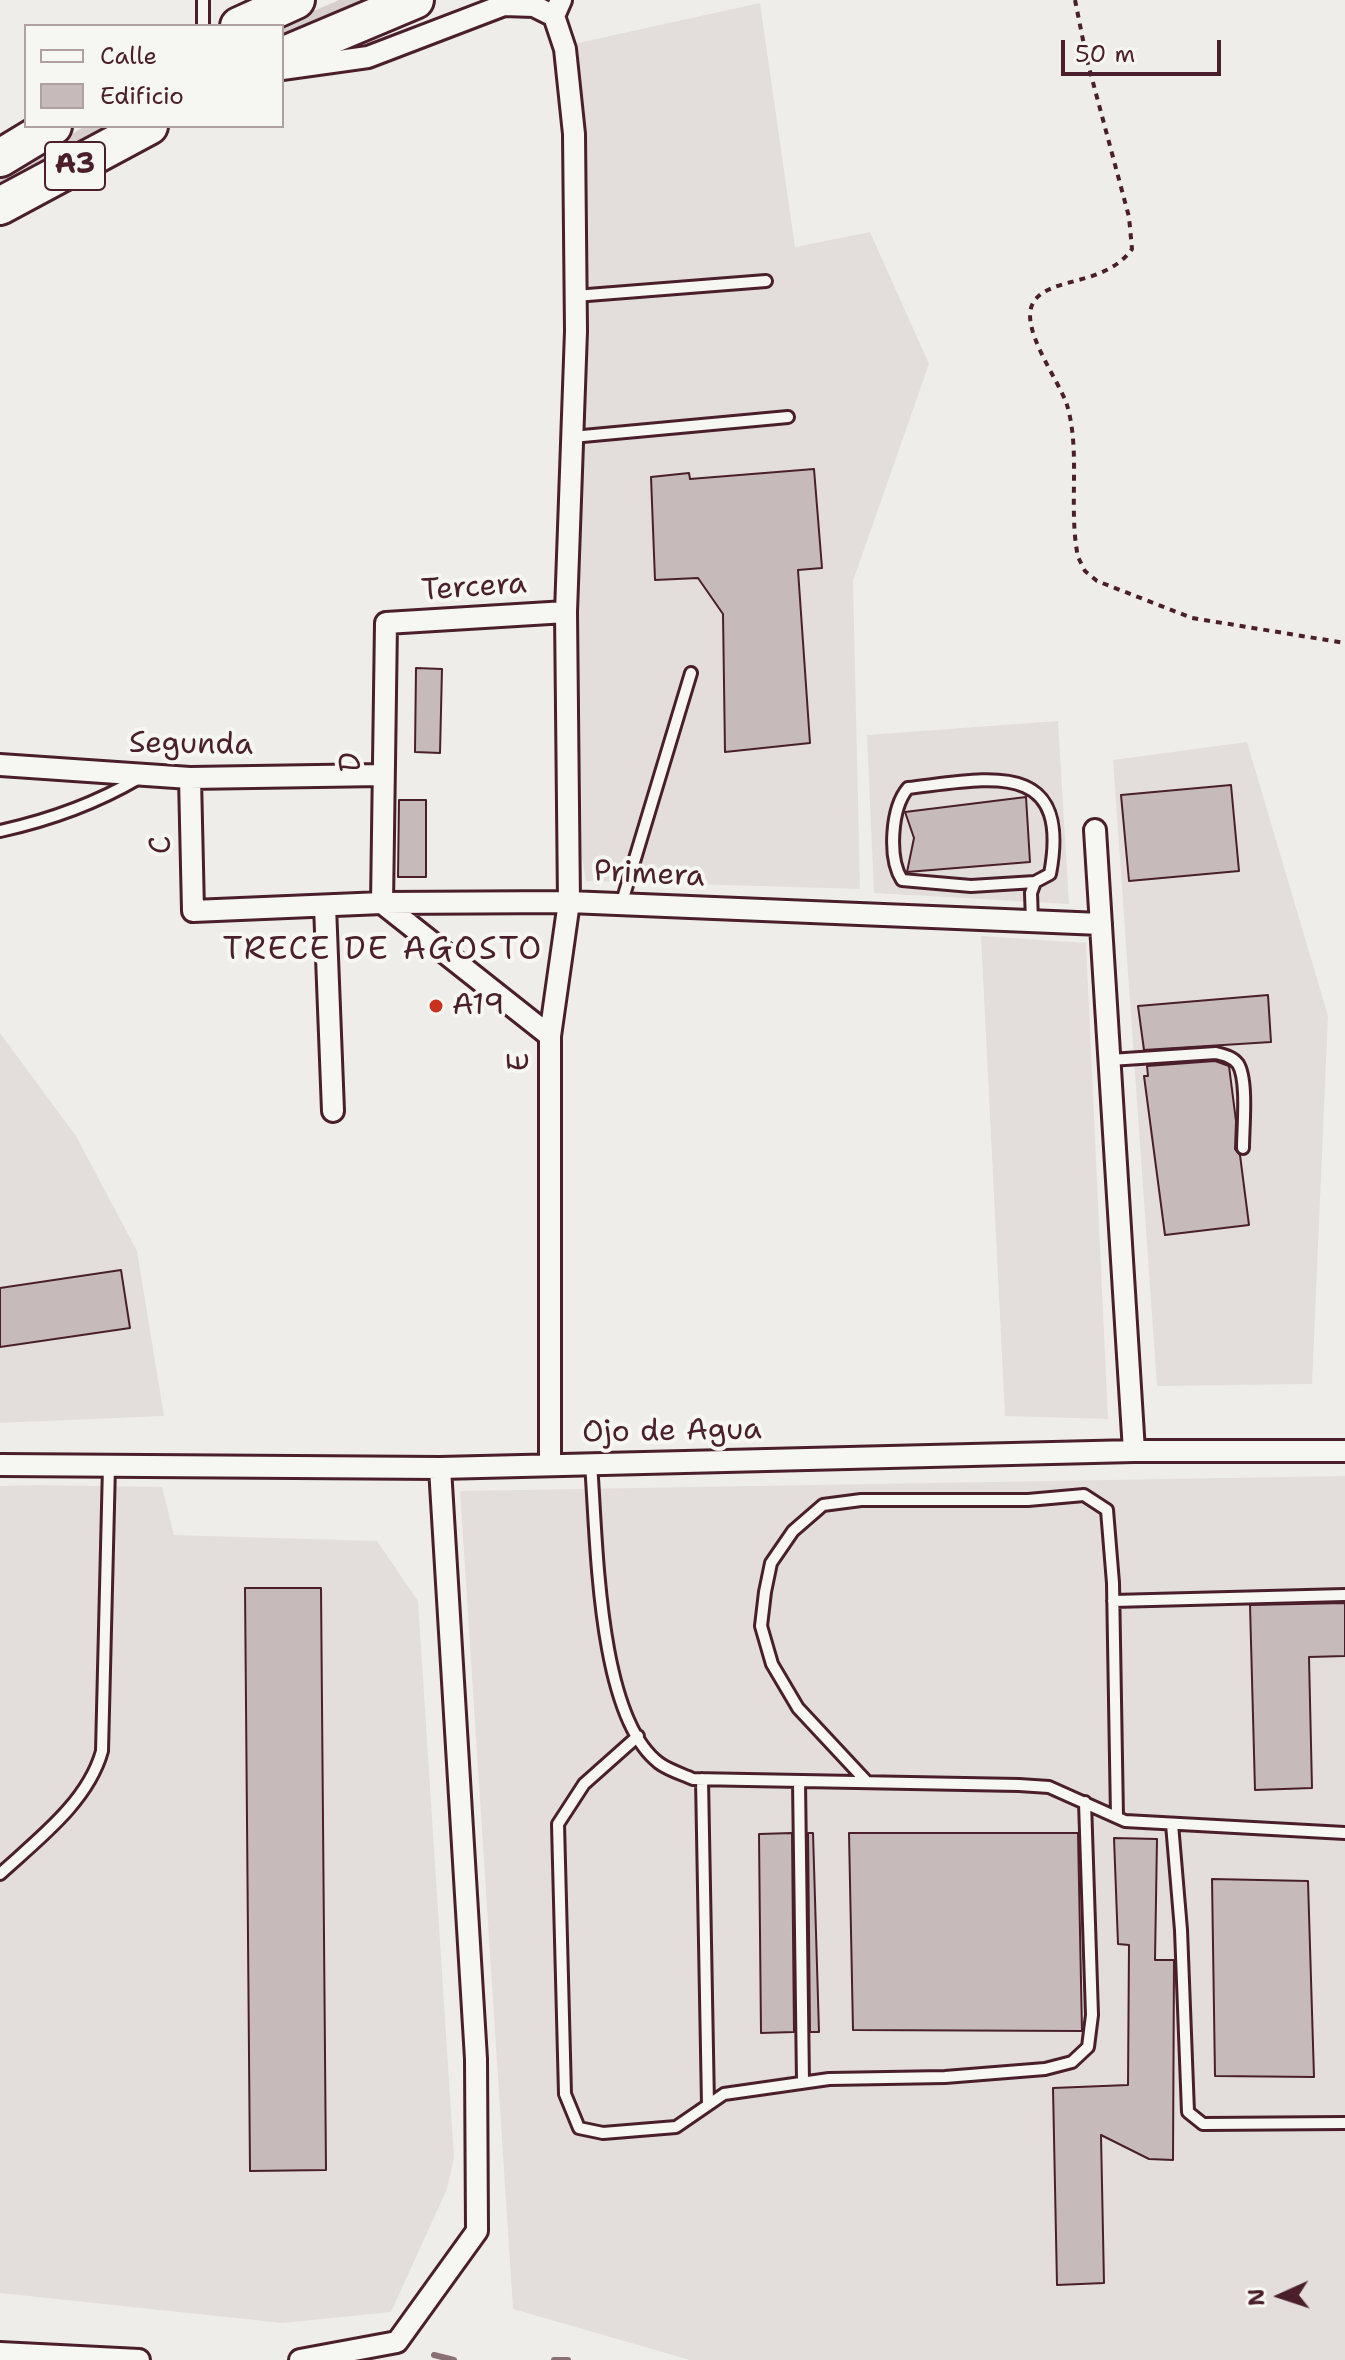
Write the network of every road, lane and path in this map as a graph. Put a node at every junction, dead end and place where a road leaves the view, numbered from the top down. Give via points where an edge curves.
1 (203, 0) edge
2 (296, 0) edge
3 (415, 0) edge
4 (1075, 0) edge
5 (558, 8) edge
6 (203, 24) edge
7 (243, 24) edge
8 (284, 55) edge
9 (284, 69) edge
10 (50, 128) edge
11 (145, 128) edge
12 (0, 158) edge
13 (0, 206) edge
14 (766, 281) dead end
15 (575, 296) junction
16 (788, 417) dead end
17 (572, 437) junction
18 (566, 612) junction
19 (386, 623) joint
20 (1345, 643) edge
21 (691, 673) dead end
22 (0, 765) edge
23 (145, 775) junction
24 (381, 775) junction
25 (190, 778) junction
26 (1095, 830) dead end
27 (0, 831) edge
28 (1035, 882) junction
29 (569, 902) junction
30 (382, 903) junction
31 (621, 905) junction
32 (325, 906) junction
33 (193, 911) joint
34 (1032, 921) junction
35 (1101, 924) junction
36 (550, 1036) junction
37 (1110, 1060) junction
38 (333, 1111) dead end
39 (1243, 1148) dead end
40 (1134, 1451) junction
41 (1345, 1451) edge
42 (591, 1464) junction
43 (0, 1465) edge
44 (550, 1465) junction
45 (109, 1466) junction
46 (440, 1468) junction
47 (1345, 1595) edge
48 (1113, 1601) junction
49 (638, 1736) junction
50 (702, 1779) junction
51 (799, 1781) junction
52 (867, 1782) junction
53 (1085, 1802) junction
54 (1117, 1817) junction
55 (1172, 1824) junction
56 (1345, 1833) edge
57 (0, 1874) edge
58 (803, 2082) junction
59 (708, 2105) junction
60 (1345, 2123) edge
61 (0, 2353) edge
62 (139, 2360) edge
63 (300, 2360) edge

1 - 6 lane
2 - 7 highway
3 - 8 highway
4 - 20 path via 1129,217 1132,249 1110,271 1058,286 1033,303 1031,313 1037,343 1067,405 1078,557 1097,581 1192,618
5 - 9 street via 504,5 368,57
5 - 15 street, E via 574,134
10 - 12 highway, A3
11 - 13 highway, A3
14 - 15 lane
15 - 17 street, E
16 - 17 lane
17 - 18 street, E
18 - 19 street, Tercera
18 - 29 street, E
19 - 24 street, D
21 - 31 lane
22 - 23 street, Segunda
23 - 25 street, Segunda
23 - 27 lane via 99,801
24 - 25 street, Segunda
24 - 30 street, D
25 - 33 street, C
26 - 35 street
28 - 28 lane via 971,886 902,880 896,870 898,799 908,788 966,781 1015,781 1038,792 1048,805 1055,850 1050,874
28 - 34 lane
29 - 30 street, Primera
29 - 31 street, Primera
29 - 36 street, E
30 - 32 street, Primera
30 - 36 street
31 - 34 street, Primera
32 - 33 street, Primera
32 - 38 street
34 - 35 street, Primera
35 - 37 street
36 - 44 street, E
37 - 39 lane via 1216,1053 1230,1057 1243,1075
37 - 40 street
40 - 41 street, Ojo de Agua
40 - 42 street, Ojo de Agua
42 - 44 street, Ojo de Agua
42 - 49 lane via 610,1668 620,1704
43 - 45 street, Ojo de Agua
44 - 46 street, Ojo de Agua
45 - 46 street, Ojo de Agua
45 - 57 lane via 102,1751 97,1769 60,1819
46 - 63 street via 476,2059 477,2231 397,2342
47 - 48 lane
48 - 52 lane via 1107,1510 1084,1495 823,1505 793,1531 771,1563 761,1626 772,1664 798,1708
48 - 54 lane
49 - 50 lane via 659,1763
49 - 59 lane via 584,1784 558,1824 565,2094 579,2128 603,2133 676,2127
50 - 51 lane
50 - 59 lane
51 - 52 lane
51 - 58 lane
52 - 53 lane via 1049,1787
53 - 54 lane
53 - 58 lane via 1092,2015 1088,2047 1072,2062 1045,2069
54 - 55 lane
55 - 56 lane
55 - 60 lane via 1188,2112 1203,2124
58 - 59 lane via 724,2094
61 - 62 street

